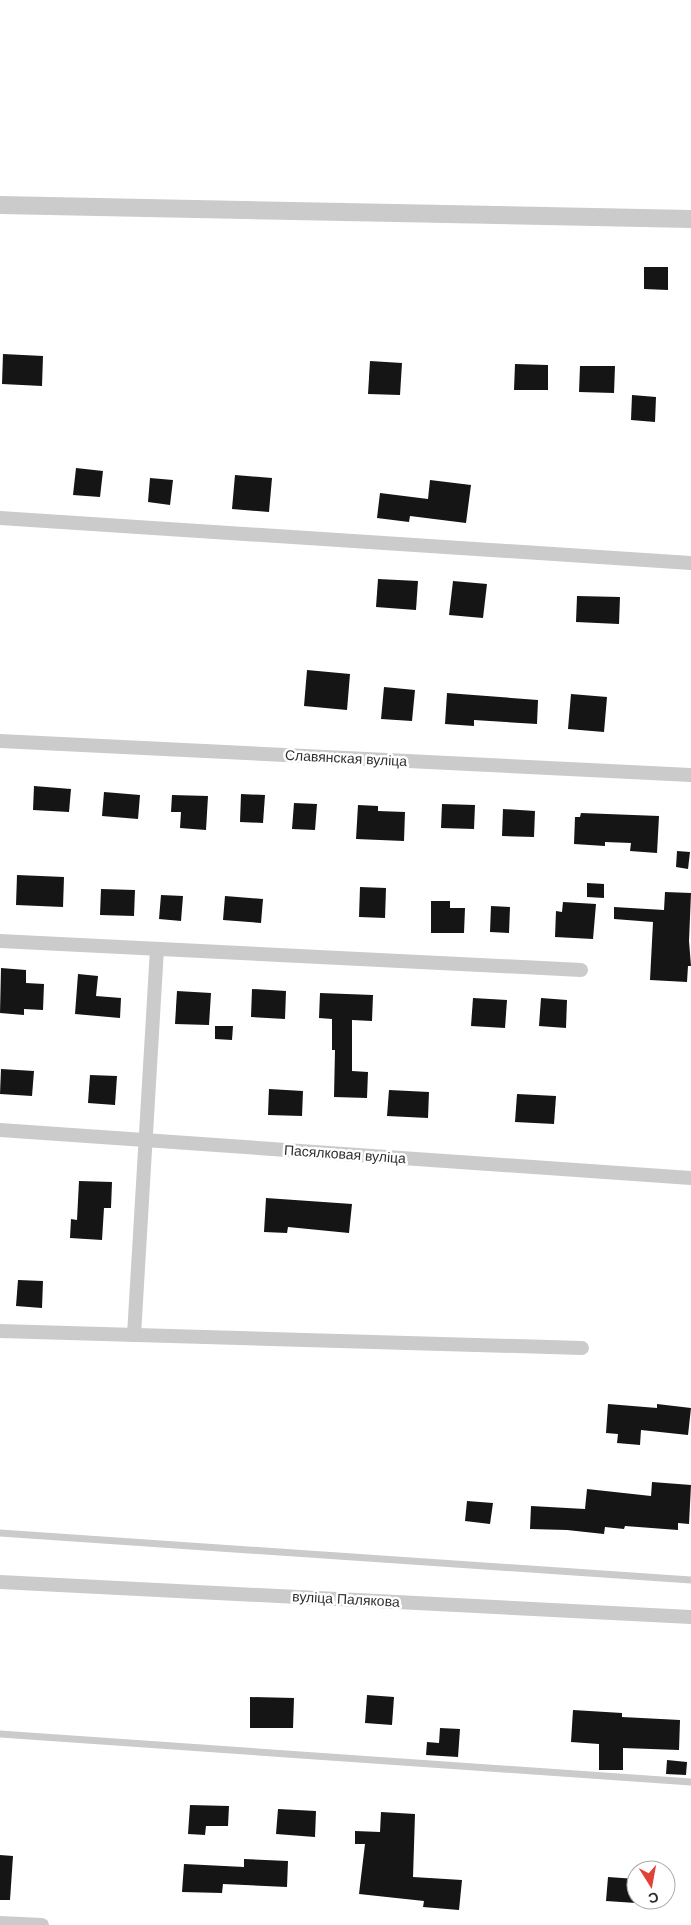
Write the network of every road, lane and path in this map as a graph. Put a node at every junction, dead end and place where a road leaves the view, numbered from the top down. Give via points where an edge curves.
1 (0, 205) edge
2 (691, 219) edge
3 (0, 518) edge
4 (691, 563) edge
5 (0, 740) edge
6 (691, 776) edge
7 (0, 940) edge
8 (157, 948) junction
9 (581, 970) dead end
10 (0, 1130) edge
11 (147, 1140) junction
12 (691, 1178) edge
13 (0, 1331) edge
14 (134, 1335) junction
15 (582, 1348) dead end
16 (0, 1533) edge
17 (691, 1580) edge
18 (0, 1582) edge
19 (691, 1617) edge
20 (0, 1734) edge
21 (691, 1782) edge
22 (0, 1922) edge
23 (42, 1925) edge

1 - 2 street
3 - 4 street
5 - 6 street, Славянская вуліца
7 - 8 street
8 - 9 street
8 - 11 street
10 - 11 street, Пасялковая вуліца
11 - 12 street, Пасялковая вуліца
11 - 14 street
13 - 14 street
14 - 15 street
16 - 17 lane
18 - 19 street, вуліца Палякова
20 - 21 lane
22 - 23 street

